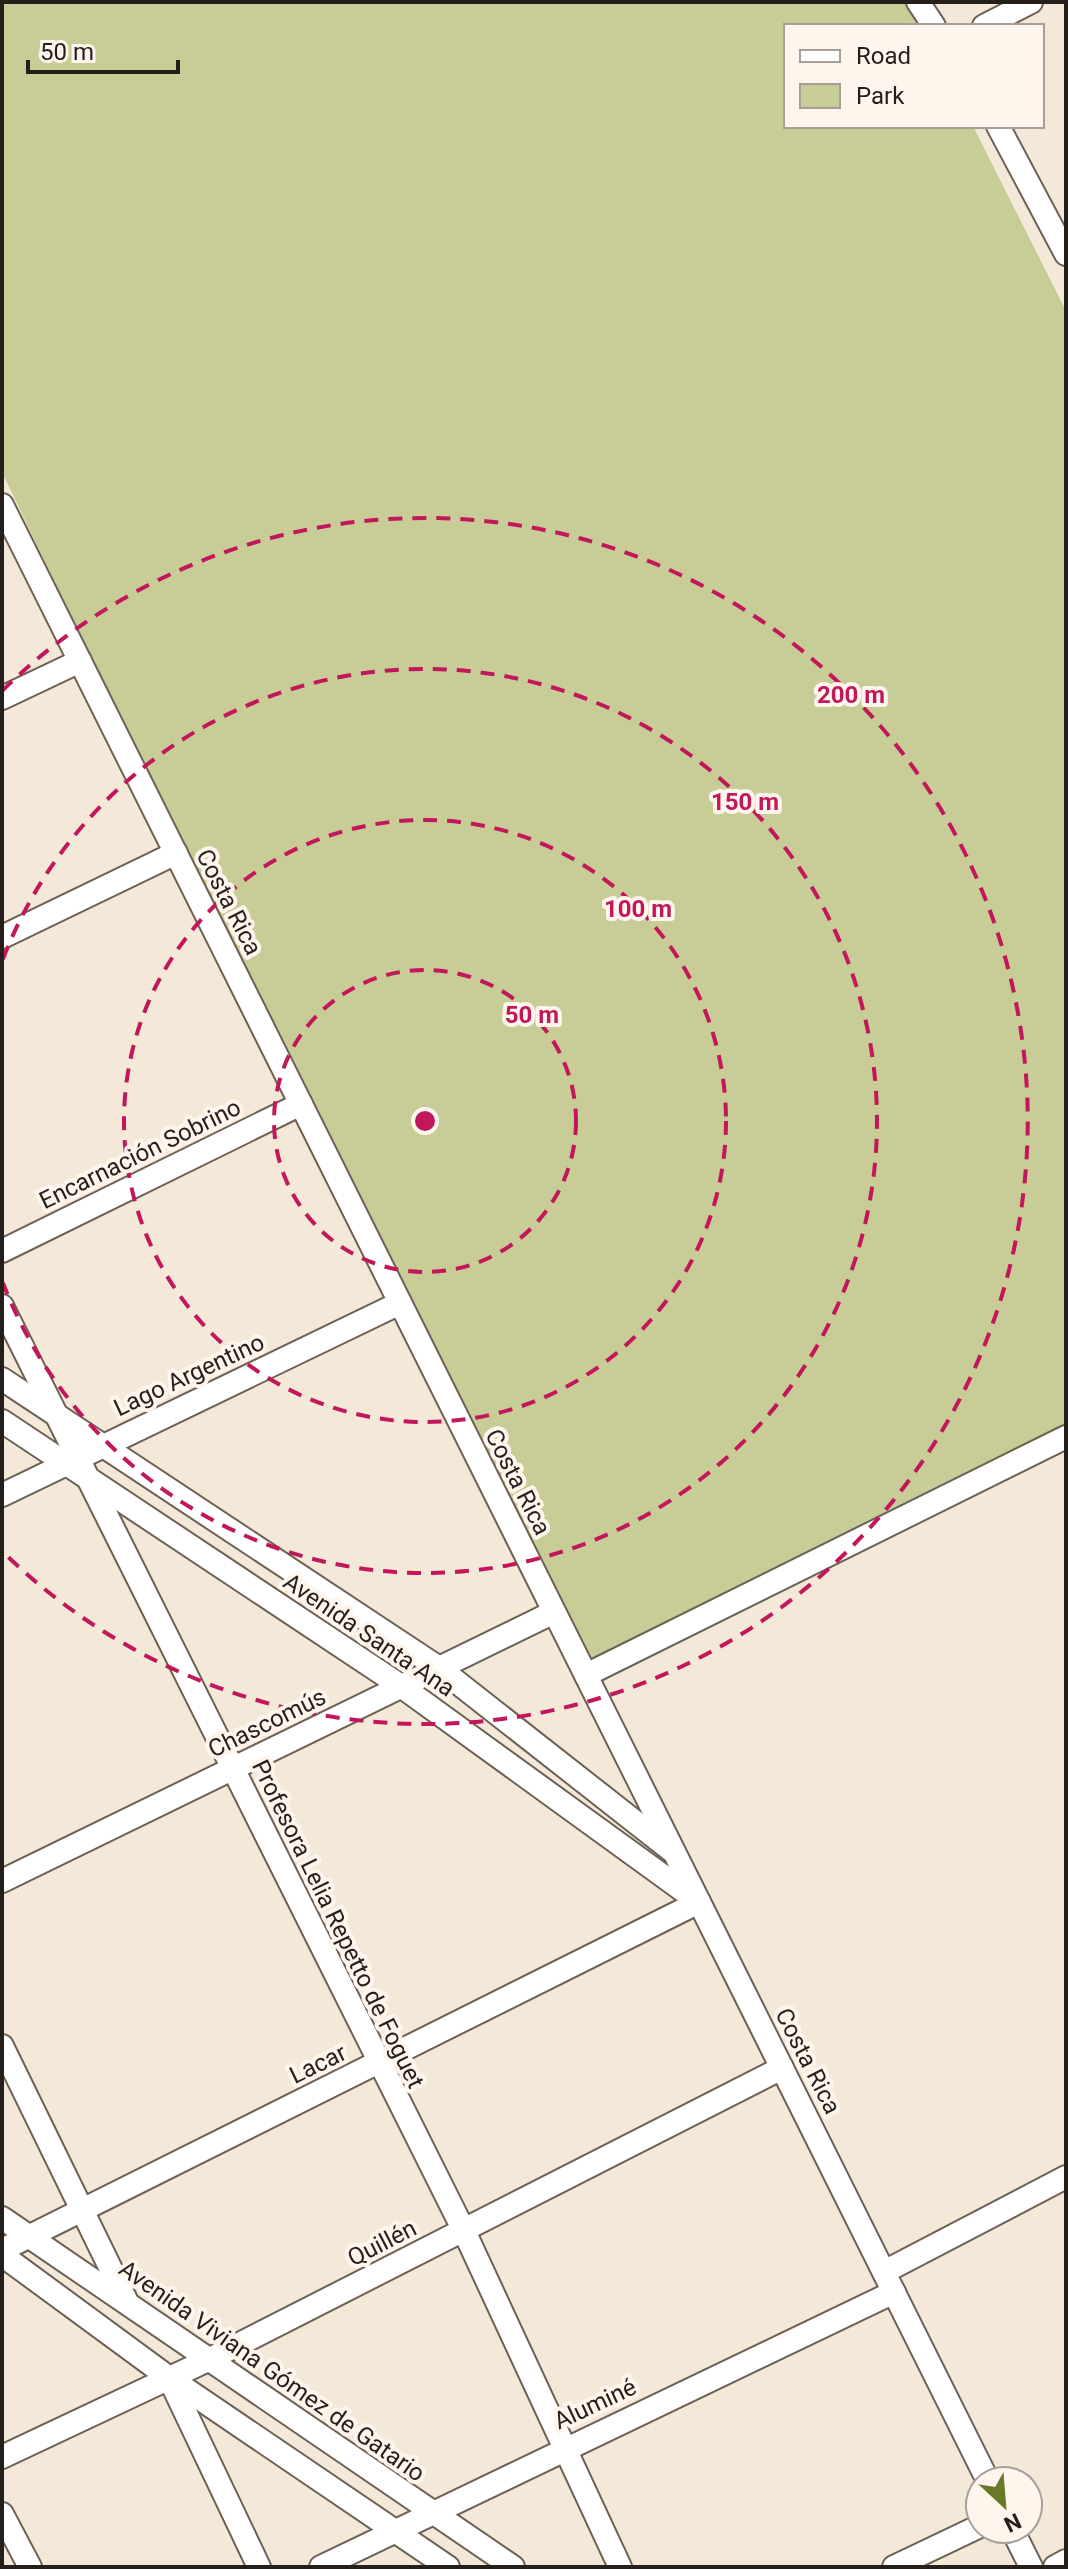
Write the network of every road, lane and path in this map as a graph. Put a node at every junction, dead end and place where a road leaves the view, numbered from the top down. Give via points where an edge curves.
1 (918, 2) edge
2 (1031, 2) edge
3 (933, 24) edge
4 (988, 24) edge
5 (999, 128) edge
6 (1066, 254) edge
7 (2, 505) edge
8 (80, 661) junction
9 (2, 698) edge
10 (176, 853) junction
11 (2, 937) edge
12 (301, 1104) junction
13 (2, 1251) edge
14 (400, 1303) junction
15 (2, 1306) edge
16 (2, 1379) edge
17 (56, 1416) junction
18 (2, 1421) edge
19 (1066, 1437) edge
20 (100, 1446) junction
21 (70, 1460) junction
22 (87, 1478) junction
23 (2, 1495) edge
24 (554, 1612) junction
25 (439, 1668) junction
26 (586, 1675) junction
27 (401, 1686) junction
28 (232, 1769) junction
29 (675, 1853) junction
30 (2, 1881) edge
31 (699, 1902) junction
32 (2, 2046) edge
33 (378, 2064) junction
34 (782, 2068) junction
35 (1066, 2177) edge
36 (83, 2211) junction
37 (2, 2218) edge
38 (464, 2231) junction
39 (29, 2236) junction
40 (2, 2252) edge
41 (889, 2282) junction
42 (127, 2302) junction
43 (210, 2359) junction
44 (168, 2377) junction
45 (564, 2447) junction
46 (2, 2457) edge
47 (980, 2465) edge
48 (429, 2512) junction
49 (2, 2514) edge
50 (394, 2531) junction
51 (964, 2534) edge
52 (1020, 2545) edge
53 (1066, 2561) edge
54 (30, 2567) edge
55 (259, 2567) edge
56 (321, 2567) edge
57 (448, 2567) edge
58 (513, 2567) edge
59 (620, 2567) edge
60 (894, 2567) edge
61 (1031, 2567) edge
62 (1055, 2567) edge

1 - 3 street
2 - 4 street
5 - 6 street
7 - 8 street, Costa Rica
8 - 9 street
8 - 10 street, Costa Rica
10 - 11 street
10 - 12 street, Costa Rica
12 - 13 street, Encarnación Sobrino
12 - 14 street, Costa Rica
14 - 20 street, Lago Argentino
14 - 24 street, Costa Rica
15 - 17 street, Profesora Lelia Repetto de Foguet
16 - 17 street, Avenida Santa Ana
17 - 20 street, Avenida Santa Ana
17 - 21 street, Profesora Lelia Repetto de Foguet
18 - 21 street
19 - 26 street
20 - 21 street, Lago Argentino
20 - 25 street, Avenida Santa Ana
21 - 22 street, Profesora Lelia Repetto de Foguet
21 - 23 street, Lago Argentino
22 - 27 street, Avenida Santa Ana
22 - 28 street, Profesora Lelia Repetto de Foguet
24 - 25 street, Chascomús
24 - 26 street, Costa Rica
25 - 27 street, Chascomús
25 - 29 street, Avenida Santa Ana
26 - 29 street, Costa Rica
27 - 28 street, Chascomús
27 - 31 street, Avenida Santa Ana
28 - 30 street, Chascomús
28 - 33 street, Profesora Lelia Repetto de Foguet
29 - 31 street, Costa Rica
31 - 33 street, Lacar
31 - 34 street, Costa Rica
32 - 36 street
33 - 36 street, Lacar
33 - 38 street, Profesora Lelia Repetto de Foguet
34 - 38 street, Quillén
34 - 41 street, Costa Rica
35 - 41 street, Aluminé
36 - 39 street, Lacar
36 - 42 street
37 - 39 street, Avenida Viviana Gómez de Gatario
38 - 43 street, Quillén
38 - 45 street, Profesora Lelia Repetto de Foguet
39 - 40 street, Lacar
39 - 42 street, Avenida Viviana Gómez de Gatario
40 - 44 street
41 - 45 street, Aluminé
41 - 47 street, Costa Rica
42 - 43 street, Avenida Viviana Gómez de Gatario
43 - 44 street, Quillén
43 - 48 street, Avenida Viviana Gómez de Gatario
44 - 46 street, Quillén
44 - 50 street
44 - 55 street
45 - 48 street, Aluminé
45 - 59 street, Profesora Lelia Repetto de Foguet
48 - 50 street, Aluminé
48 - 58 street, Avenida Viviana Gómez de Gatario
49 - 54 street
50 - 56 street, Aluminé
50 - 57 street
51 - 60 street
52 - 61 street
53 - 62 street

